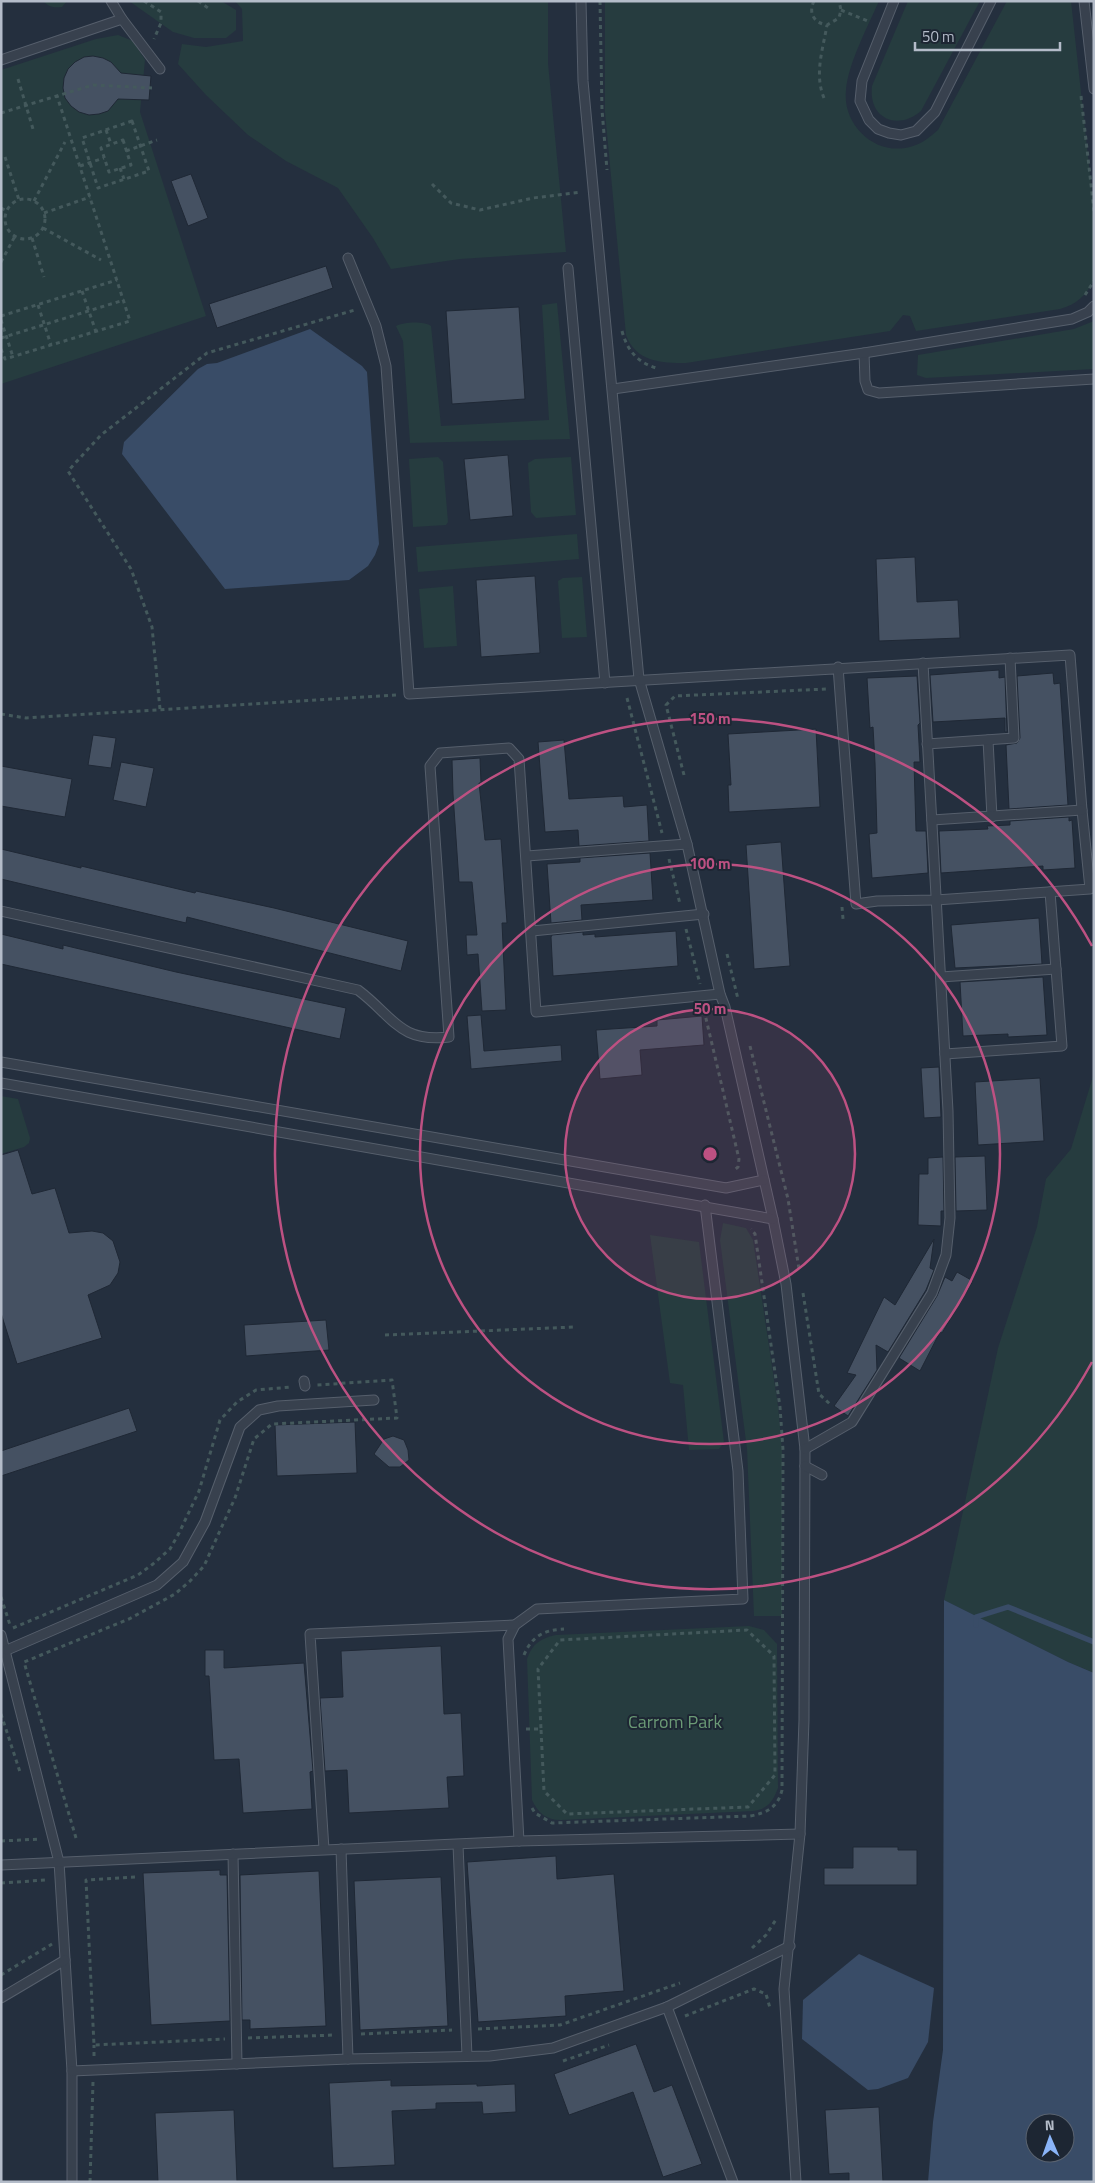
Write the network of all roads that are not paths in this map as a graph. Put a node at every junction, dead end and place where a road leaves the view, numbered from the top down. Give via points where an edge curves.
1 (111, 1) edge
2 (581, 1) edge
3 (894, 1) edge
4 (991, 1) edge
5 (1084, 1) edge
6 (122, 19) junction
7 (1, 60) edge
8 (160, 69) dead end
9 (1094, 89) edge
10 (348, 258) dead end
11 (568, 268) dead end
12 (1094, 306) edge
13 (864, 353) junction
14 (1094, 379) edge
15 (613, 389) junction
16 (1010, 658) junction
17 (922, 663) junction
18 (838, 667) junction
19 (639, 680) junction
20 (605, 683) junction
21 (988, 740) junction
22 (927, 744) junction
23 (1082, 810) junction
24 (992, 816) junction
25 (932, 820) junction
26 (688, 844) junction
27 (527, 856) junction
28 (1050, 892) junction
29 (936, 900) junction
30 (1, 911) edge
31 (704, 914) junction
32 (532, 931) junction
33 (1056, 969) junction
34 (941, 977) junction
35 (720, 994) junction
36 (944, 1054) junction
37 (1, 1062) edge
38 (1, 1083) edge
39 (764, 1180) junction
40 (705, 1205) junction
41 (773, 1219) junction
42 (374, 1400) dead end
43 (805, 1449) junction
44 (805, 1466) junction
45 (822, 1475) dead end
46 (515, 1625) junction
47 (1, 1635) edge
48 (7, 1650) junction
49 (800, 1834) junction
50 (520, 1841) junction
51 (458, 1845) junction
52 (324, 1849) junction
53 (341, 1849) junction
54 (233, 1854) junction
55 (59, 1862) junction
56 (1, 1865) edge
57 (790, 1946) junction
58 (65, 1960) junction
59 (1, 1998) edge
60 (667, 2007) junction
61 (467, 2056) junction
62 (348, 2059) junction
63 (237, 2064) junction
64 (72, 2071) junction
65 (72, 2182) edge
66 (733, 2182) edge
67 (796, 2182) edge

1 - 6 lane
2 - 15 lane via 583,81
3 - 4 lane via 862,81 860,101 869,120 878,129 901,135 916,131 935,112
5 - 9 lane
6 - 7 lane
6 - 8 lane
10 - 20 lane via 376,326 386,366 409,694
11 - 20 lane
12 - 13 lane via 1072,319
13 - 14 lane via 868,390 880,393
13 - 15 lane
15 - 19 lane
16 - 17 lane
16 - 21 lane via 1014,738
16 - 23 lane via 1070,655
17 - 18 lane
17 - 22 lane
18 - 19 lane
18 - 29 lane via 856,904 877,900
19 - 20 lane
19 - 26 lane
21 - 22 lane
21 - 24 lane
22 - 25 lane
23 - 24 lane
23 - 28 lane via 1090,889
24 - 25 lane
25 - 29 lane
26 - 27 lane
26 - 31 lane
27 - 30 lane via 519,759 514,753 509,748 440,753 430,766 449,1036 434,1039 414,1036 402,1029 358,990
27 - 32 lane
28 - 29 lane
28 - 33 lane
29 - 34 lane
31 - 32 lane
31 - 35 lane
32 - 35 lane via 536,1012
33 - 34 lane
33 - 36 lane via 1062,1046
34 - 36 lane
35 - 39 lane
36 - 43 lane via 950,1218 946,1255 932,1293 852,1422
37 - 39 lane via 726,1188
38 - 40 lane
39 - 41 lane
40 - 41 lane
40 - 46 lane via 738,1471 743,1599 546,1608 537,1610
41 - 43 lane via 786,1284
42 - 48 lane via 259,1410 240,1427 205,1522 182,1562 157,1585
43 - 44 lane
44 - 45 lane
44 - 49 lane
46 - 50 lane via 508,1639
46 - 52 lane via 310,1634
47 - 48 lane
48 - 55 lane
49 - 50 lane
49 - 57 lane
50 - 51 lane
51 - 53 lane
51 - 61 lane
52 - 53 lane
52 - 54 lane
53 - 62 lane
54 - 55 lane
54 - 63 lane
55 - 56 lane
55 - 58 lane
57 - 60 lane
57 - 67 lane via 784,1989
58 - 59 lane
58 - 64 lane
60 - 61 lane via 553,2048
60 - 66 lane
61 - 62 lane
62 - 63 lane
63 - 64 lane
64 - 65 lane

